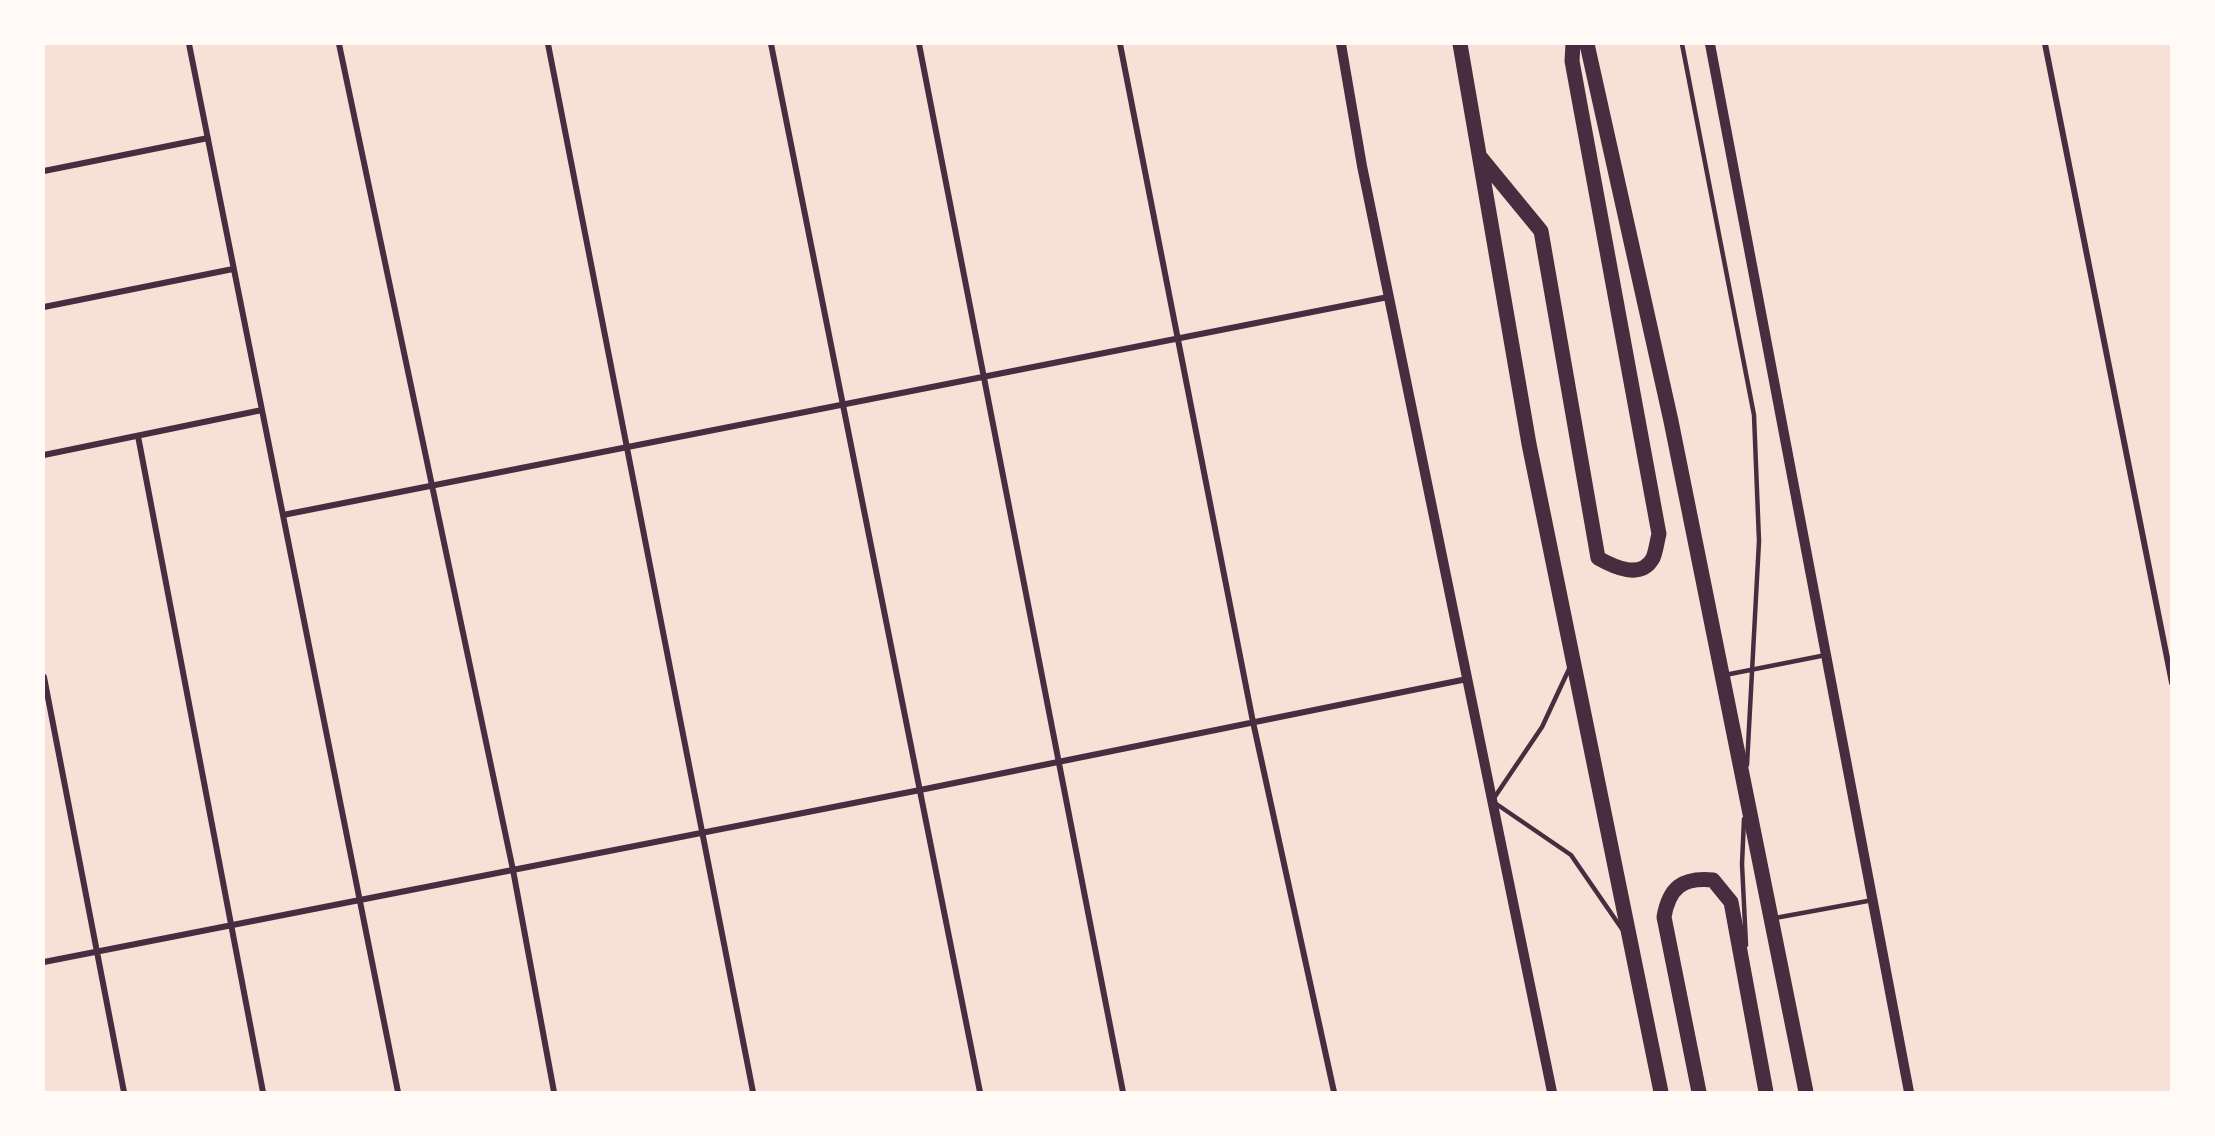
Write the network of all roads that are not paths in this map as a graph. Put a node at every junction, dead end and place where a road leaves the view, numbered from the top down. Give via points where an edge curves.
1 (189, 44) edge
2 (339, 44) edge
3 (548, 44) edge
4 (771, 44) edge
5 (919, 44) edge
6 (1120, 44) edge
7 (1341, 44) edge
8 (1460, 44) edge
9 (1573, 44) edge
10 (1587, 44) edge
11 (1682, 44) edge
12 (1710, 44) edge
13 (2045, 44) edge
14 (208, 138) junction
15 (1479, 155) junction
16 (44, 171) edge
17 (233, 268) junction
18 (1389, 297) junction
19 (44, 307) edge
20 (1177, 339) junction
21 (984, 376) junction
22 (843, 404) junction
23 (262, 410) junction
24 (138, 436) junction
25 (628, 447) junction
26 (44, 455) edge
27 (431, 486) junction
28 (283, 515) junction
29 (1826, 655) junction
30 (1573, 661) junction
31 (1722, 676) junction
32 (44, 677) edge
33 (1467, 679) junction
34 (2172, 683) edge
35 (1253, 722) junction
36 (1058, 762) junction
37 (920, 790) junction
38 (1492, 801) junction
39 (703, 832) junction
40 (513, 870) junction
41 (359, 899) junction
42 (1873, 900) junction
43 (1772, 919) junction
44 (231, 925) junction
45 (1630, 940) junction
46 (96, 952) junction
47 (44, 962) edge
48 (124, 1092) edge
49 (263, 1092) edge
50 (398, 1092) edge
51 (554, 1092) edge
52 (753, 1092) edge
53 (980, 1092) edge
54 (1124, 1092) edge
55 (1334, 1092) edge
56 (1552, 1092) edge
57 (1661, 1092) edge
58 (1699, 1092) edge
59 (1764, 1092) edge
60 (1806, 1092) edge
61 (1910, 1092) edge

1 - 14 street
2 - 27 street
3 - 25 street
4 - 22 street
5 - 21 street
6 - 20 street
7 - 18 street
8 - 15 main road
9 - 15 main road via 1572,61 1659,534 1653,558 1642,568 1627,571 1598,558 1541,231
10 - 31 main road via 1671,421
11 - 59 lane via 1754,415 1759,541 1742,864 1745,929
12 - 29 street
13 - 34 street
14 - 16 street
14 - 17 street
15 - 30 main road via 1529,444
17 - 19 street
17 - 23 street
18 - 20 street
18 - 33 street
20 - 21 street
20 - 35 street
21 - 22 street
21 - 36 street
22 - 25 street
22 - 37 street
23 - 24 street
23 - 28 street
24 - 26 street
24 - 44 street
25 - 27 street
25 - 39 street
27 - 28 street
27 - 40 street
28 - 41 street
29 - 31 lane
29 - 42 street
30 - 38 lane via 1542,727
30 - 45 main road
31 - 43 main road
32 - 46 street
33 - 35 street
33 - 38 street
35 - 36 street
35 - 55 street
36 - 37 street
36 - 54 street
37 - 39 street
37 - 53 street
38 - 45 lane via 1571,855
38 - 56 street
39 - 40 street
39 - 52 street
40 - 41 street
40 - 51 street
41 - 44 street
41 - 50 street
42 - 43 lane
42 - 61 street
43 - 60 main road
44 - 46 street
44 - 49 street
45 - 57 main road
46 - 47 street
46 - 48 street
58 - 59 main road via 1664,917 1667,900 1676,888 1703,879 1713,880 1731,902

